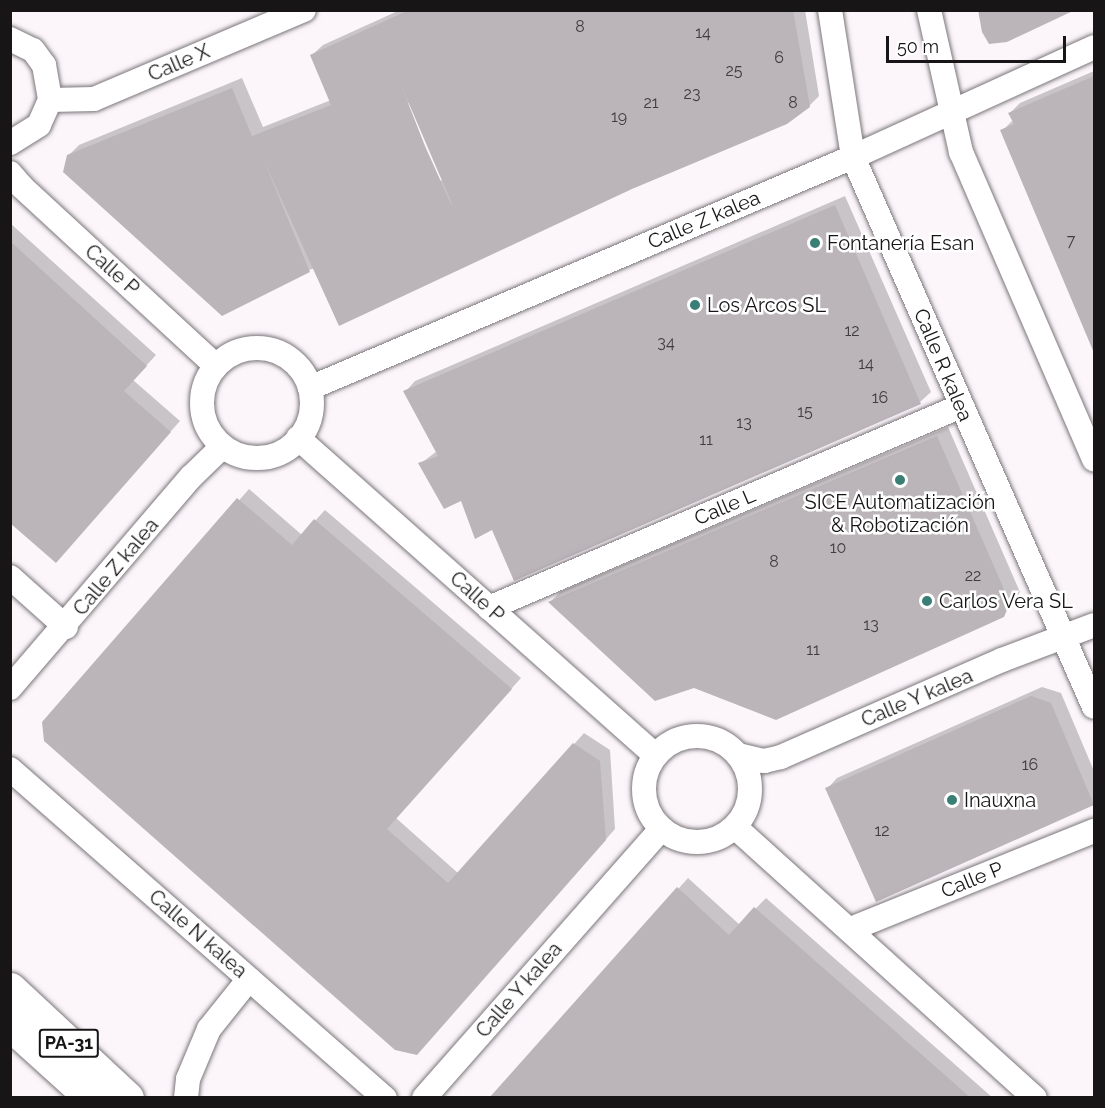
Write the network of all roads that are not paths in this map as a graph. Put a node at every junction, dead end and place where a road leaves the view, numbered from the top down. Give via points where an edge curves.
1 (304, 10) edge
2 (830, 10) edge
3 (929, 10) edge
4 (10, 39) edge
5 (1095, 47) edge
6 (50, 100) junction
7 (952, 112) junction
8 (10, 142) edge
9 (853, 157) junction
10 (10, 172) edge
11 (216, 366) junction
12 (310, 387) junction
13 (961, 406) junction
14 (298, 438) junction
15 (222, 447) junction
16 (1095, 460) edge
17 (10, 577) edge
18 (489, 608) junction
19 (1095, 625) edge
20 (66, 627) junction
21 (1063, 639) junction
22 (10, 688) edge
23 (1095, 707) edge
24 (655, 755) junction
25 (738, 755) junction
26 (10, 769) edge
27 (735, 827) junction
28 (660, 829) junction
29 (1095, 831) edge
30 (850, 929) junction
31 (249, 979) junction
32 (10, 989) edge
33 (10, 1024) edge
34 (92, 1098) edge
35 (127, 1098) edge
36 (186, 1098) edge
37 (385, 1098) edge
38 (424, 1098) edge
39 (1035, 1098) edge

1 - 6 street, Calle X via 94,99
2 - 9 street, Calle R kalea
3 - 7 street
4 - 6 street via 33,50 44,64
5 - 7 street, Calle Z kalea
6 - 8 street via 39,125
7 - 9 street, Calle Z kalea
7 - 16 street via 961,152
9 - 12 street, Calle Z kalea
9 - 13 street, Calle R kalea
10 - 11 street, Calle P via 22,188
11 - 12 street via 247,350 281,353 299,368
11 - 15 street via 206,381 202,408 210,434
12 - 14 street via 312,411
13 - 18 street, Calle L
13 - 21 street, Calle R kalea
14 - 15 street via 288,449 267,458 243,457
14 - 18 street, Calle P
15 - 20 street, Calle Z kalea via 192,476
17 - 20 street
18 - 24 street, Calle P
19 - 21 street, Calle Y kalea
20 - 22 street, Calle Z kalea
21 - 23 street, Calle R kalea
21 - 25 street, Calle Y kalea via 1002,660 781,757 764,761
24 - 25 street via 669,743 687,736 715,740
24 - 28 street via 645,773 643,793 648,813
25 - 27 street via 750,784 747,807
26 - 31 street, Calle N kalea
27 - 28 street via 718,838 698,843 678,840
27 - 30 street
28 - 38 street, Calle Y kalea
29 - 30 street, Calle P
30 - 39 street
31 - 36 street via 209,1029 188,1079
31 - 37 street, Calle N kalea
32 - 35 highway, PA-31
33 - 34 highway

